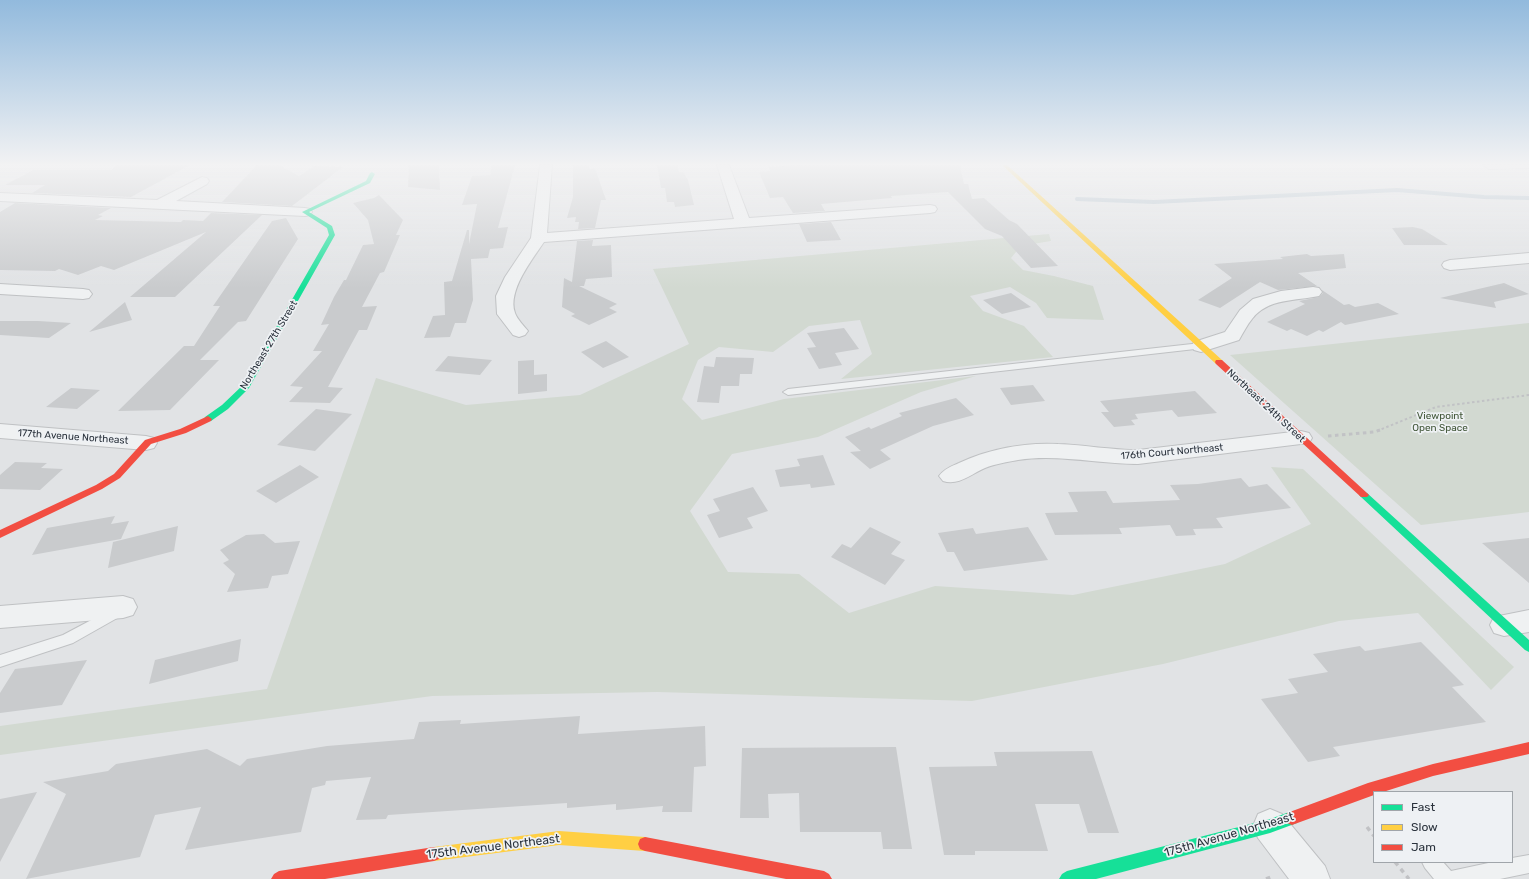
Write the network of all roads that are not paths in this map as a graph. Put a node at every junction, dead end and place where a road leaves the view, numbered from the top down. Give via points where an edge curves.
1 (197, 206) edge
2 (318, 206) edge
3 (542, 206) edge
4 (737, 206) edge
5 (1049, 206) edge
6 (930, 209) dead end
7 (305, 212) junction
8 (743, 223) junction
9 (538, 238) junction
10 (1529, 258) edge
11 (1450, 265) dead end
12 (0, 289) edge
13 (1313, 292) dead end
14 (83, 294) dead end
15 (519, 331) dead end
16 (1201, 346) junction
17 (788, 392) dead end
18 (0, 431) edge
19 (1311, 437) junction
20 (146, 443) junction
21 (952, 476) dead end
22 (0, 534) edge
23 (123, 607) joint
24 (0, 617) edge
25 (1517, 623) edge
26 (1529, 646) edge
27 (0, 661) edge
28 (1529, 748) edge
29 (1376, 791) edge
30 (1371, 793) edge
31 (1270, 826) junction
32 (1432, 863) edge
33 (1529, 864) edge
34 (279, 879) edge
35 (824, 879) edge
36 (1067, 879) edge
37 (1312, 879) edge
38 (1446, 879) edge
39 (1454, 879) edge

1 - 7 street
2 - 7 street
3 - 9 street
4 - 8 street
5 - 16 street, Northeast 24th Street
6 - 8 street
7 - 20 street, Northeast 27th Street via 330,227 332,235 246,386 227,406 207,421
8 - 9 street
9 - 15 street via 513,277 505,296 506,314
10 - 11 street
12 - 14 street
13 - 16 street via 1281,296 1259,303 1246,314 1232,336
16 - 17 lane
16 - 19 street, Northeast 24th Street
18 - 20 street, 177th Avenue Northeast
19 - 21 street, 176th Court Northeast via 1138,457 1057,451 1019,453 979,462
19 - 25 street, Northeast 24th Street
20 - 22 street via 131,463 92,492
23 - 24 street
23 - 27 lane via 68,639
25 - 26 street, Northeast 24th Street
28 - 29 street, 175th Avenue Northeast via 1433,770
30 - 31 street, 175th Avenue Northeast
31 - 36 street, 175th Avenue Northeast
31 - 37 street
32 - 38 lane
33 - 39 lane
34 - 35 street, 175th Avenue Northeast via 559,838 651,844

